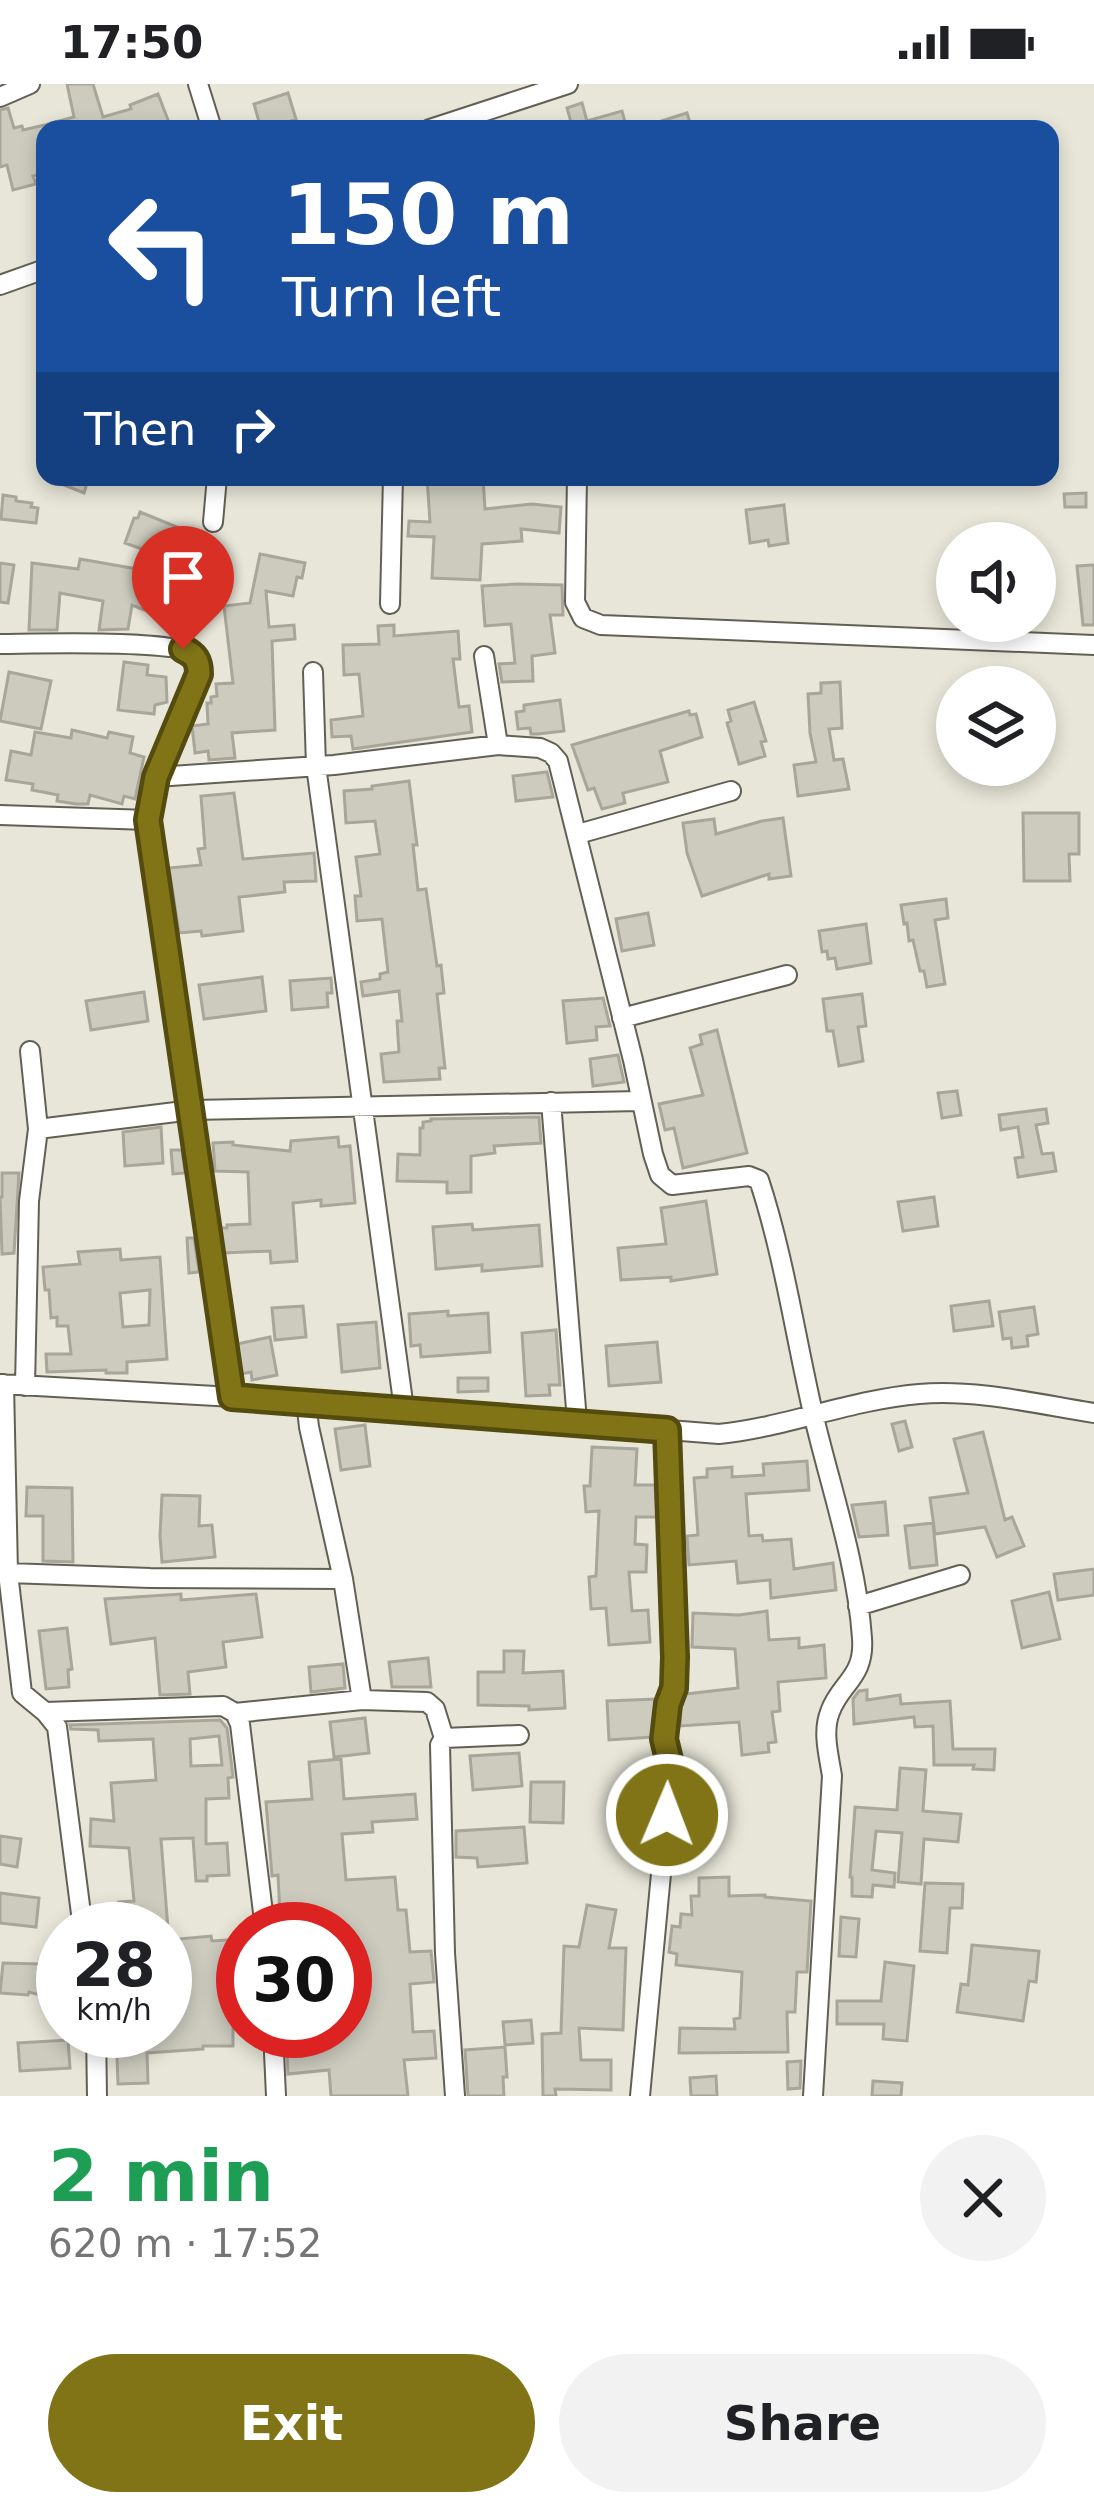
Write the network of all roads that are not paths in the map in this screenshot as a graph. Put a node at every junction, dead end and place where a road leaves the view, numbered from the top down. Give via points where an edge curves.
1 (30, 84) edge
2 (198, 84) edge
3 (568, 84) edge
4 (0, 98) edge
5 (209, 120) edge
6 (458, 120) edge
7 (36, 272) edge
8 (0, 285) edge
9 (216, 486) edge
10 (393, 486) edge
11 (577, 486) edge
12 (213, 522) dead end
13 (390, 604) dead end
14 (0, 644) edge
15 (1094, 645) edge
16 (484, 656) dead end
17 (313, 671) dead end
18 (498, 745) junction
19 (316, 766) junction
20 (156, 777) junction
21 (731, 790) dead end
22 (0, 815) edge
23 (148, 820) junction
24 (578, 833) junction
25 (787, 975) dead end
26 (622, 1018) junction
27 (30, 1052) dead end
28 (640, 1101) junction
29 (551, 1102) junction
30 (364, 1105) junction
31 (192, 1110) junction
32 (38, 1129) junction
33 (2, 1384) edge
34 (25, 1385) junction
35 (232, 1397) junction
36 (306, 1401) junction
37 (404, 1409) junction
38 (1094, 1413) edge
39 (813, 1414) junction
40 (577, 1421) junction
41 (667, 1430) junction
42 (8, 1573) junction
43 (960, 1575) dead end
44 (343, 1579) junction
45 (858, 1606) junction
46 (362, 1700) junction
47 (45, 1712) junction
48 (236, 1713) junction
49 (519, 1735) dead end
50 (444, 1738) junction
51 (80, 1902) edge
52 (262, 1902) edge
53 (97, 2058) edge
54 (274, 2058) edge
55 (98, 2096) edge
56 (276, 2096) edge
57 (455, 2096) edge
58 (640, 2096) edge
59 (813, 2096) edge

1 - 4 street
2 - 5 street
3 - 6 street
7 - 8 street
9 - 12 street
10 - 13 street
11 - 15 street via 575,602 584,618 601,625
14 - 20 street via 153,645 194,654 199,674
16 - 18 street
17 - 19 street
18 - 19 street
18 - 24 street via 551,753
19 - 20 street
19 - 30 street
20 - 23 street
21 - 24 street
22 - 23 street
23 - 31 street
24 - 26 street
25 - 26 street
26 - 28 street
27 - 32 street
28 - 29 street
28 - 39 street via 660,1174 672,1185 759,1180
29 - 30 street
29 - 40 street
30 - 31 street
30 - 37 street
31 - 32 street
31 - 35 street
32 - 34 street
33 - 34 street
33 - 42 street
34 - 35 street
35 - 36 street
36 - 37 street
36 - 44 street
37 - 40 street
38 - 39 street via 924,1394
39 - 41 street via 758,1430
39 - 45 street
40 - 41 street
41 - 58 street via 675,1657 664,1739 671,1768
42 - 44 street
42 - 47 street via 22,1693
43 - 45 street
44 - 46 street
45 - 59 street via 860,1663 826,1731 832,1776
46 - 48 street
46 - 50 street via 427,1702
47 - 48 street via 223,1706
47 - 51 street via 57,1727
48 - 52 street
49 - 50 street
50 - 57 street
53 - 55 street
54 - 56 street

